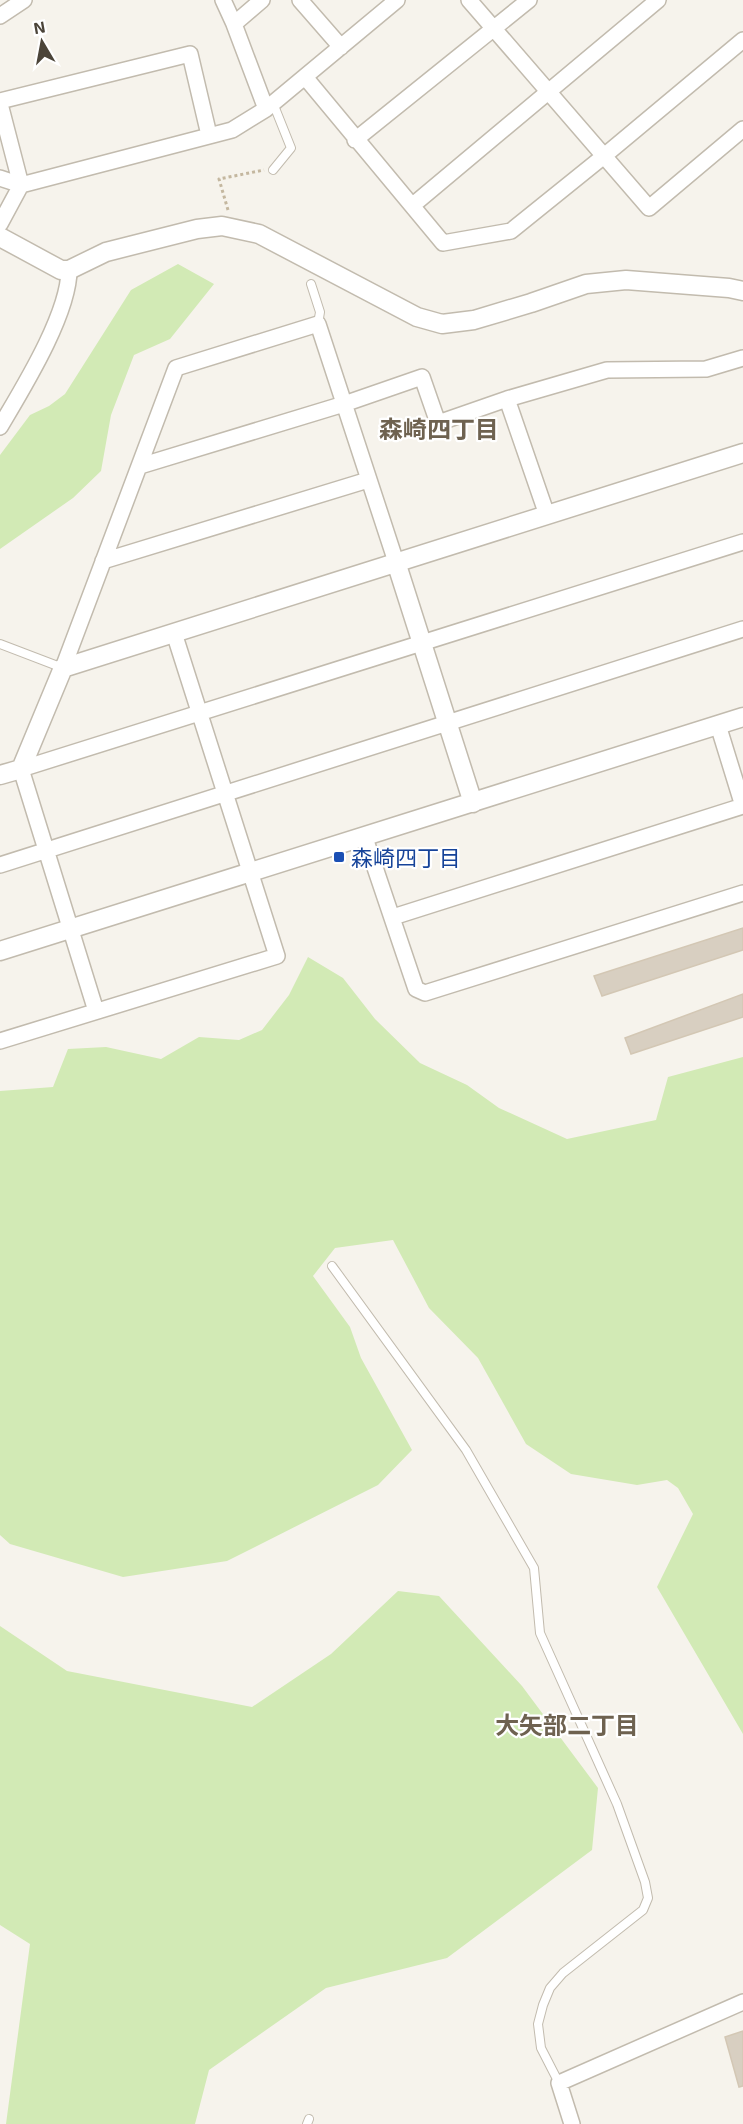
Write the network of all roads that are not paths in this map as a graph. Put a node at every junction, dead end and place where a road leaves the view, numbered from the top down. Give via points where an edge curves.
1 (24, 0) edge
2 (223, 0) edge
3 (262, 0) edge
4 (300, 0) edge
5 (397, 0) edge
6 (469, 0) edge
7 (529, 0) edge
8 (658, 0) edge
9 (0, 16) edge
10 (234, 24) junction
11 (494, 29) junction
12 (341, 47) junction
13 (740, 48) edge
14 (305, 77) junction
15 (548, 92) junction
16 (0, 102) edge
17 (269, 106) junction
18 (743, 129) edge
19 (209, 135) junction
20 (355, 140) junction
21 (604, 156) junction
22 (273, 170) road end
23 (0, 178) edge
24 (21, 186) junction
25 (413, 205) junction
26 (0, 224) edge
27 (0, 237) edge
28 (69, 270) junction
29 (311, 284) dead end
30 (743, 291) edge
31 (318, 324) junction
32 (743, 358) edge
33 (507, 399) junction
34 (344, 404) junction
35 (0, 427) edge
36 (743, 453) edge
37 (140, 466) junction
38 (368, 480) junction
39 (547, 515) junction
40 (743, 542) edge
41 (103, 561) junction
42 (396, 562) junction
43 (743, 629) edge
44 (174, 633) junction
45 (422, 642) junction
46 (0, 644) edge
47 (63, 668) junction
48 (200, 712) junction
49 (743, 717) edge
50 (448, 723) junction
51 (718, 725) junction
52 (21, 768) junction
53 (0, 775) edge
54 (226, 793) junction
55 (474, 803) junction
56 (743, 806) edge
57 (365, 838) junction
58 (47, 850) junction
59 (0, 865) edge
60 (251, 873) junction
61 (743, 893) edge
62 (393, 917) junction
63 (71, 929) junction
64 (0, 951) edge
65 (96, 1011) junction
66 (0, 1041) edge
67 (332, 1266) dead end
68 (743, 2002) edge
69 (559, 2083) junction
70 (572, 2124) edge

1 - 9 street
2 - 10 street
3 - 10 street
4 - 12 street
5 - 12 street
6 - 11 street
7 - 11 street
8 - 15 street
10 - 17 street
11 - 15 street
11 - 20 street
12 - 14 street
13 - 21 street
14 - 17 street
14 - 20 street
15 - 21 street
15 - 25 street
16 - 19 street via 190,54
16 - 24 street
17 - 19 street via 232,130
17 - 22 lane via 291,148
18 - 21 street via 649,208
19 - 24 street
20 - 25 street
21 - 25 street via 511,231 442,243
23 - 24 street
24 - 26 street
27 - 28 street via 61,270
28 - 30 street via 106,252 222,226 259,234 417,317 442,324 474,320 586,284 626,280
28 - 35 street via 69,286 53,327
29 - 31 lane via 320,312
31 - 34 street
31 - 37 street via 176,368
32 - 33 street via 706,369 607,370
33 - 34 street via 438,423 422,377
33 - 39 street
34 - 37 street
34 - 38 street
36 - 39 street
37 - 41 street
38 - 41 street
38 - 42 street
39 - 42 street
40 - 45 street
41 - 47 street
42 - 44 street
42 - 45 street
43 - 50 street
44 - 47 street
44 - 48 street
45 - 48 street
45 - 50 street
46 - 47 lane
47 - 52 street
48 - 52 street
48 - 54 street
49 - 51 street
50 - 54 street
50 - 55 street
51 - 55 street
51 - 56 street
52 - 53 street
52 - 58 street
54 - 58 street
54 - 60 street
55 - 57 street
56 - 62 street
57 - 60 street
57 - 62 street
58 - 59 street
58 - 63 street
60 - 63 street
60 - 65 street via 278,956
61 - 62 street via 425,993 416,989
63 - 64 street
63 - 65 street
65 - 66 street
67 - 69 lane via 466,1450 534,1568 540,1633 617,1804 645,1882 648,1898 643,1910 563,1973 550,1988 538,2024 541,2048
68 - 69 street
69 - 70 street

